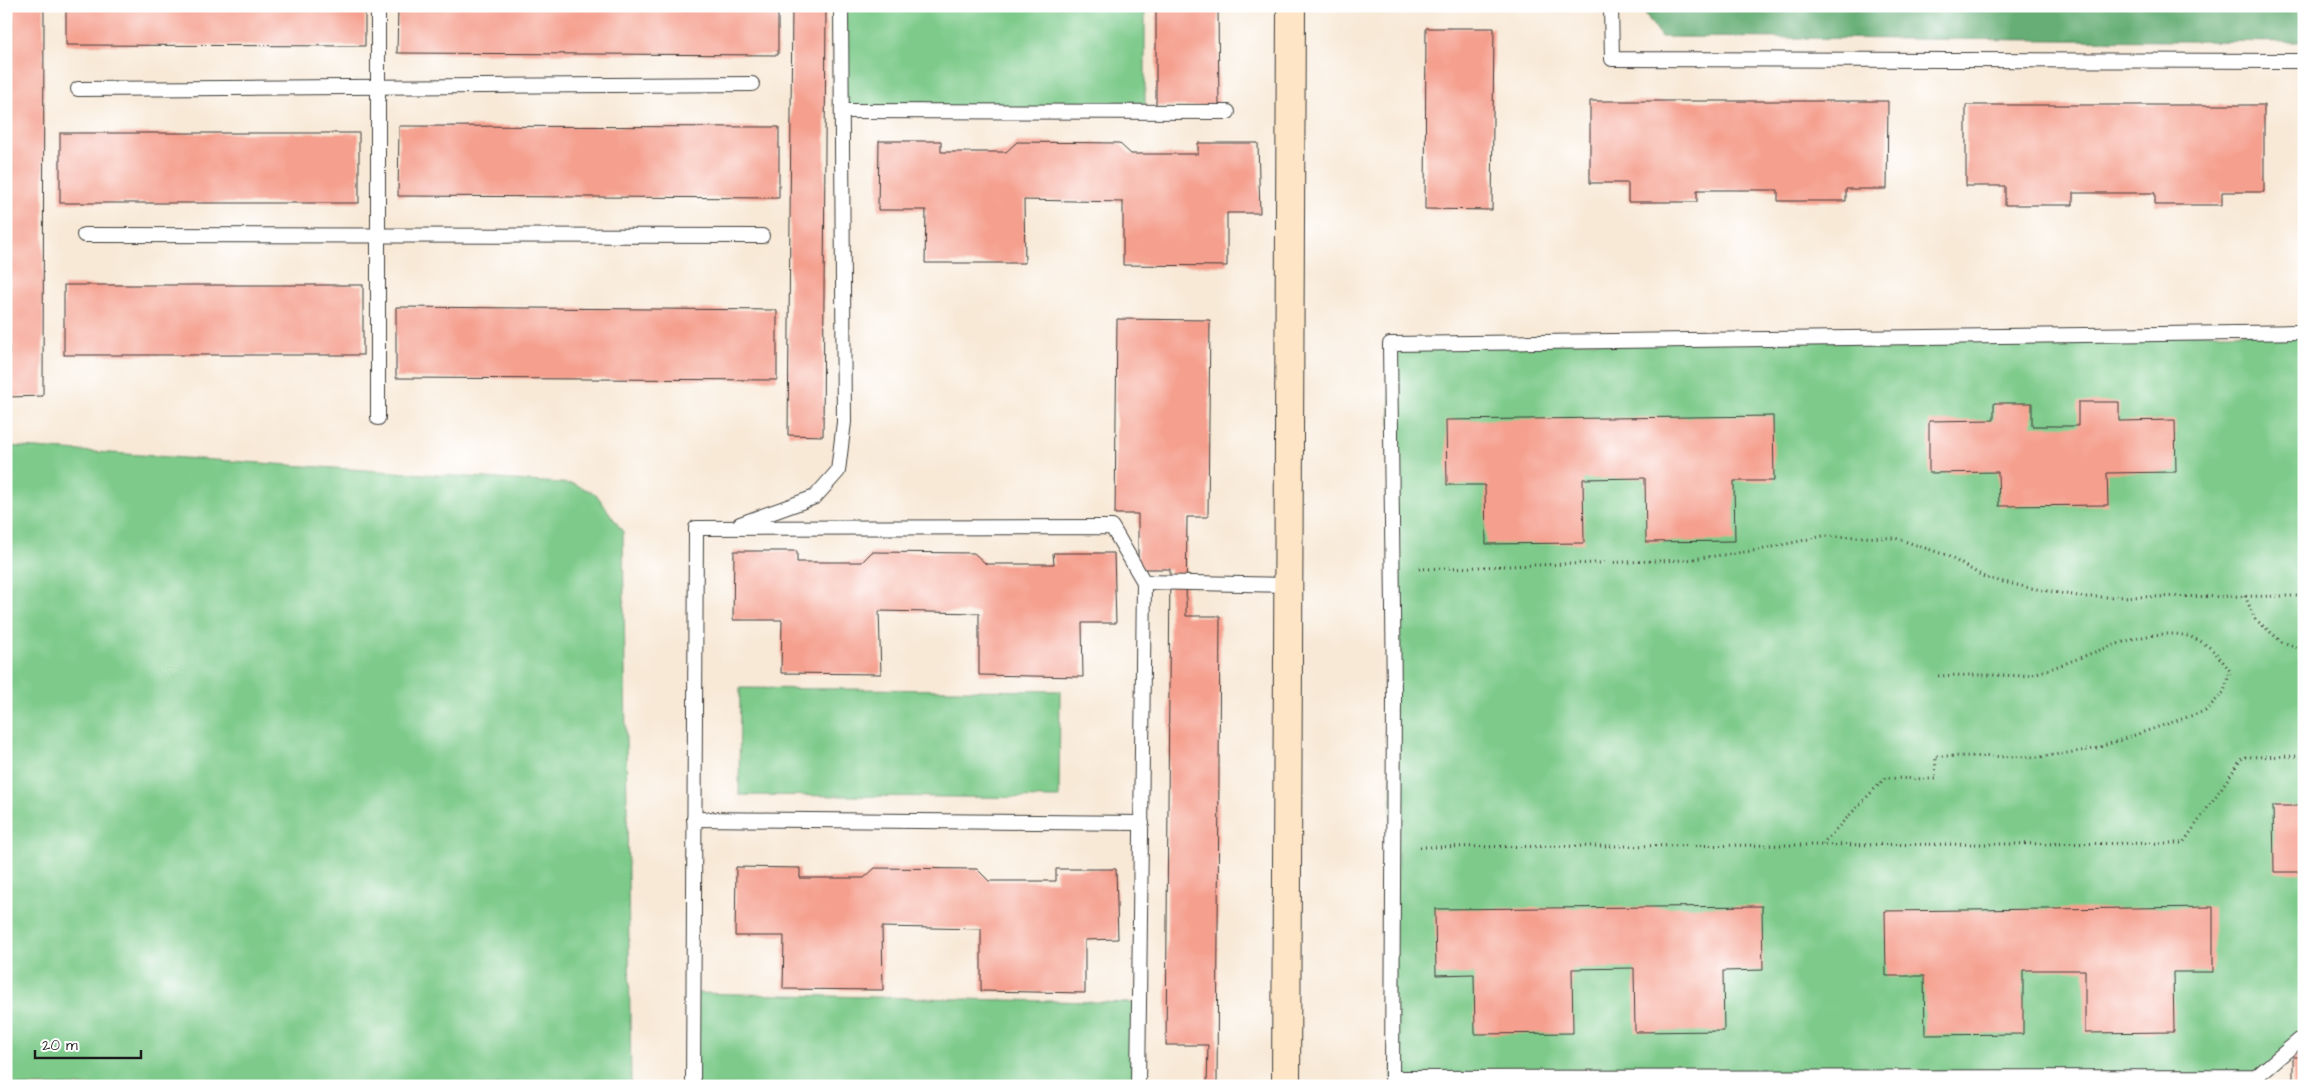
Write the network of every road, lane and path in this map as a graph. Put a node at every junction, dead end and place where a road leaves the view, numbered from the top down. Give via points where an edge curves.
1 (378, 6) edge
2 (841, 6) edge
3 (1291, 6) edge
4 (1611, 6) edge
5 (2304, 61) edge
6 (752, 84) dead end
7 (378, 87) junction
8 (78, 89) dead end
9 (842, 111) junction
10 (1228, 112) dead end
11 (84, 235) dead end
12 (378, 236) junction
13 (762, 236) dead end
14 (2304, 332) edge
15 (378, 418) dead end
16 (730, 528) junction
17 (1393, 570) junction
18 (1144, 582) junction
19 (1288, 585) junction
20 (2245, 596) junction
21 (2304, 596) edge
22 (2304, 650) edge
23 (1936, 676) dead end
24 (2304, 756) edge
25 (694, 819) junction
26 (1142, 823) junction
27 (1821, 845) junction
28 (1394, 847) junction
29 (2304, 1036) edge
30 (693, 1086) edge
31 (1138, 1086) edge
32 (1286, 1086) edge

1 - 7 lane
2 - 9 lane
3 - 19 street
4 - 5 lane via 1612,59
6 - 7 lane
7 - 8 lane
7 - 12 lane
9 - 10 lane
9 - 16 lane via 844,422 838,471 815,497
11 - 12 lane
12 - 13 lane
12 - 15 lane
14 - 17 lane via 1390,344
16 - 18 lane via 1112,527
16 - 25 lane via 696,528
17 - 20 path via 1685,560 1759,550 1823,536 1895,538 1946,555 1986,578 2084,597
17 - 28 lane
18 - 19 lane
18 - 26 lane
19 - 32 street
20 - 21 path
20 - 22 path via 2255,619 2282,642
23 - 27 path via 2030,675 2107,646 2179,634 2200,641 2219,656 2230,671 2224,692 2205,712 2094,749 2040,757 1936,756 1935,779 1885,778
24 - 27 path via 2243,757 2183,843
25 - 26 lane
25 - 30 lane
26 - 31 lane
27 - 28 path
28 - 29 lane via 1392,1078 2256,1077

